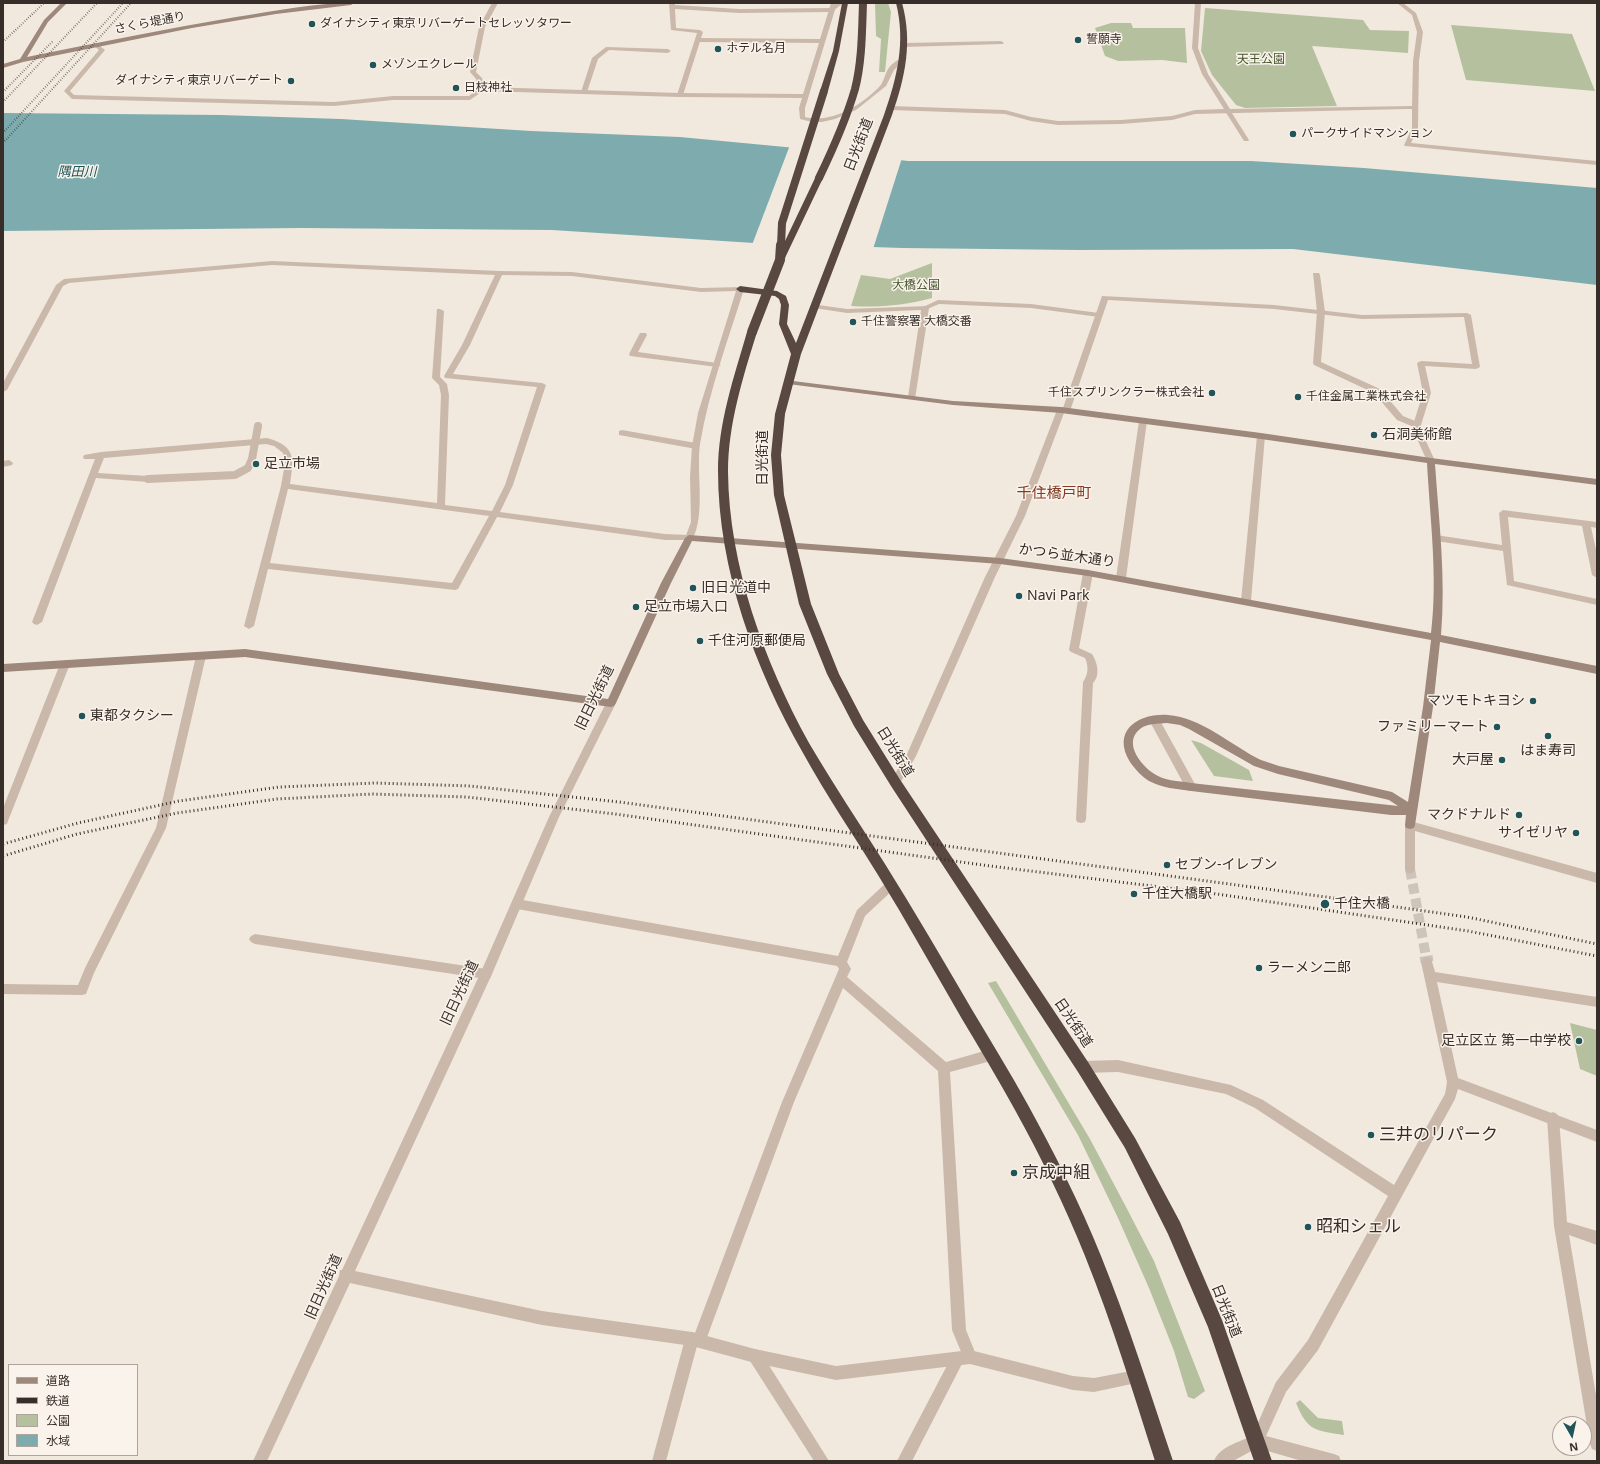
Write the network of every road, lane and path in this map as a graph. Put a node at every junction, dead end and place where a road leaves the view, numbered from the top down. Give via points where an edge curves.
1 (64, 3) edge
2 (351, 3) edge
3 (494, 3) edge
4 (834, 3) edge
5 (840, 3) edge
6 (845, 3) edge
7 (863, 3) edge
8 (899, 3) edge
9 (1198, 3) edge
10 (1400, 3) edge
11 (673, 5) edge
12 (832, 10) junction
13 (698, 40) junction
14 (823, 41) junction
15 (1000, 43) dead end
16 (904, 44) junction
17 (96, 45) junction
18 (668, 51) dead end
19 (904, 58) junction
20 (22, 60) junction
21 (3, 66) edge
22 (482, 89) junction
23 (584, 92) junction
24 (680, 95) junction
25 (806, 96) junction
26 (891, 108) junction
27 (1415, 108) junction
28 (1230, 111) junction
29 (1246, 140) dead end
30 (1597, 162) edge
31 (780, 260) junction
32 (499, 273) junction
33 (1316, 275) dead end
34 (740, 290) junction
35 (814, 306) junction
36 (925, 308) junction
37 (440, 311) dead end
38 (1321, 312) junction
39 (1099, 314) junction
40 (643, 335) dead end
41 (796, 354) junction
42 (717, 365) junction
43 (448, 376) junction
44 (788, 382) junction
45 (443, 384) junction
46 (3, 390) edge
47 (912, 397) junction
48 (1064, 411) junction
49 (1144, 421) junction
50 (1416, 425) junction
51 (258, 426) dead end
52 (622, 433) dead end
53 (1261, 436) junction
54 (696, 446) junction
55 (101, 455) junction
56 (87, 457) dead end
57 (1431, 461) junction
58 (93, 475) junction
59 (1597, 482) edge
60 (285, 486) junction
61 (441, 508) junction
62 (494, 514) junction
63 (1586, 524) junction
64 (1597, 525) edge
65 (689, 538) junction
66 (1436, 538) junction
67 (729, 542) junction
68 (790, 546) junction
69 (1506, 549) junction
70 (1000, 561) junction
71 (265, 566) junction
72 (1088, 573) junction
73 (1597, 576) edge
74 (1121, 578) junction
75 (1246, 601) junction
76 (1597, 602) edge
77 (37, 622) dead end
78 (249, 626) dead end
79 (1436, 638) junction
80 (201, 656) junction
81 (64, 664) junction
82 (3, 668) edge
83 (1597, 670) edge
84 (610, 702) junction
85 (1154, 720) junction
86 (895, 782) junction
87 (1191, 787) junction
88 (1411, 810) junction
89 (1081, 819) dead end
90 (3, 821) edge
91 (1410, 825) junction
92 (1410, 869) tunnel mouth
93 (1597, 878) edge
94 (891, 885) junction
95 (517, 904) junction
96 (254, 939) dead end
97 (841, 962) junction
98 (1427, 962) tunnel mouth
99 (486, 974) junction
100 (1430, 976) junction
101 (841, 979) junction
102 (3, 989) edge
103 (1597, 1002) edge
104 (991, 1055) junction
105 (1083, 1067) junction
106 (944, 1068) junction
107 (1453, 1082) junction
108 (1553, 1118) junction
109 (1597, 1136) edge
110 (1397, 1194) junction
111 (1561, 1226) junction
112 (1597, 1238) edge
113 (345, 1275) junction
114 (696, 1339) junction
115 (755, 1356) junction
116 (964, 1358) junction
117 (1136, 1377) junction
118 (1257, 1441) junction
119 (1597, 1444) edge
120 (260, 1461) edge
121 (659, 1461) edge
122 (822, 1461) edge
123 (904, 1461) edge
124 (1164, 1461) edge
125 (1221, 1461) edge
126 (1263, 1461) edge
127 (1334, 1461) edge

1 - 20 street via 46,21
2 - 17 street, さくら堤通り via 276,12
3 - 22 street via 482,27 473,72 479,78
4 - 12 street
5 - 12 street
6 - 31 highway, 日光街道, bridge via 836,51 782,223
7 - 31 highway, 日光街道, bridge via 862,47 855,88 835,145
8 - 16 highway, 日光街道 via 904,21
9 - 28 street via 1195,48 1205,74
10 - 27 street via 1414,14 1420,32 1416,61
11 - 12 street via 739,11
11 - 13 street via 673,29 700,32
12 - 14 street
13 - 14 street
13 - 24 street
14 - 25 street
15 - 16 street via 938,46
16 - 19 highway, 日光街道
17 - 20 street, さくら堤通り
17 - 22 street via 102,50 67,91 72,97 321,104 393,98 470,98
18 - 23 street via 608,48 595,58
19 - 25 street via 891,69 880,89 840,116 820,121 802,118
19 - 26 highway, 日光街道
20 - 21 street, さくら堤通り
22 - 23 street
23 - 24 street
24 - 25 street
26 - 28 street via 1005,112 1058,123 1121,122 1172,118 1195,112
26 - 35 highway, 日光街道
27 - 28 street
27 - 30 street via 1415,128 1407,145
28 - 29 street
31 - 67 highway, 日光街道, bridge via 752,332 738,380 726,442 723,469
32 - 34 street via 572,274 701,290
32 - 43 street via 466,345
32 - 46 street via 272,263 67,281 60,285
33 - 38 street
34 - 41 highway via 777,294 783,298 783,324
34 - 42 street
35 - 36 street via 847,311
35 - 41 highway, 日光街道
36 - 39 street via 938,302 1031,306
36 - 47 street
37 - 45 street via 436,378
38 - 39 street via 1106,298
38 - 50 street via 1317,363 1377,391 1400,418
38 - 50 street via 1362,317 1467,316 1476,367 1421,363 1427,393
39 - 48 street
40 - 42 street via 633,354
41 - 44 highway, 日光街道
42 - 54 street via 702,413
43 - 45 street
43 - 62 street via 542,385 509,485
44 - 47 street
44 - 68 highway, 日光街道 via 780,414 776,455 779,495
45 - 61 street via 445,395
47 - 48 street via 954,403
48 - 49 street
48 - 70 street
49 - 53 street
49 - 74 street
50 - 57 street
51 - 58 street, bridge via 248,468 235,475 148,479
52 - 54 street
53 - 57 street
53 - 75 street
54 - 65 street via 695,522
55 - 56 street
55 - 58 street
55 - 60 street via 267,440 279,444 289,457
57 - 59 street
57 - 66 street
58 - 77 street
60 - 61 street
60 - 71 street
61 - 62 street
62 - 65 street
62 - 71 street via 455,587
63 - 64 street
63 - 69 street via 1503,513
63 - 73 street
65 - 67 street, かつら並木通り
65 - 84 street, 旧日光街道
66 - 69 street
66 - 79 street
67 - 68 street, かつら並木通り
67 - 94 highway, 日光街道 via 739,586 780,697 806,747
68 - 70 street, かつら並木通り
68 - 86 highway, 日光街道 via 805,604 833,674 858,723
69 - 76 street via 1510,583
70 - 72 street, かつら並木通り
70 - 86 street via 990,577 911,756
71 - 78 street
72 - 74 street, かつら並木通り
72 - 89 street via 1074,650 1088,656 1092,663 1092,678 1088,682
74 - 75 street, かつら並木通り
75 - 79 street, かつら並木通り
79 - 83 street, かつら並木通り
79 - 88 street via 1428,707
80 - 81 street
80 - 84 street via 266,654
80 - 102 street via 161,828 82,990
81 - 82 street
81 - 90 street
84 - 95 street, 旧日光街道 via 554,817
85 - 87 street
85 - 87 street via 1136,727 1130,734 1128,744 1135,764 1153,778
85 - 88 street via 1181,721 1258,763 1278,770 1392,796
86 - 105 highway, 日光街道
87 - 88 street via 1391,812
88 - 91 street
91 - 92 street
91 - 93 street
94 - 97 street via 861,913
94 - 104 highway, 日光街道
95 - 97 street
95 - 99 street, 旧日光街道
96 - 99 street
97 - 101 street via 845,969
98 - 100 street
99 - 113 street, 旧日光街道
100 - 103 street
100 - 107 street
101 - 106 street
101 - 114 street via 788,1102
104 - 106 street
104 - 117 highway, 日光街道 via 1028,1120 1067,1198 1101,1277
105 - 110 street via 1118,1066 1227,1089 1259,1104
105 - 118 highway, 日光街道 via 1130,1143 1174,1228 1216,1326
106 - 116 street via 959,1330
107 - 108 street
107 - 110 street via 1451,1095
108 - 109 street
108 - 111 street
110 - 118 street via 1313,1345 1281,1387
111 - 112 street
111 - 119 street
113 - 114 street via 542,1318
113 - 120 street, 旧日光街道
114 - 115 street
114 - 121 street
115 - 116 street via 836,1373
115 - 122 street
116 - 117 street via 1073,1383 1094,1385
116 - 123 street
117 - 124 highway, 日光街道
118 - 125 street
118 - 126 highway, 日光街道
118 - 127 street

